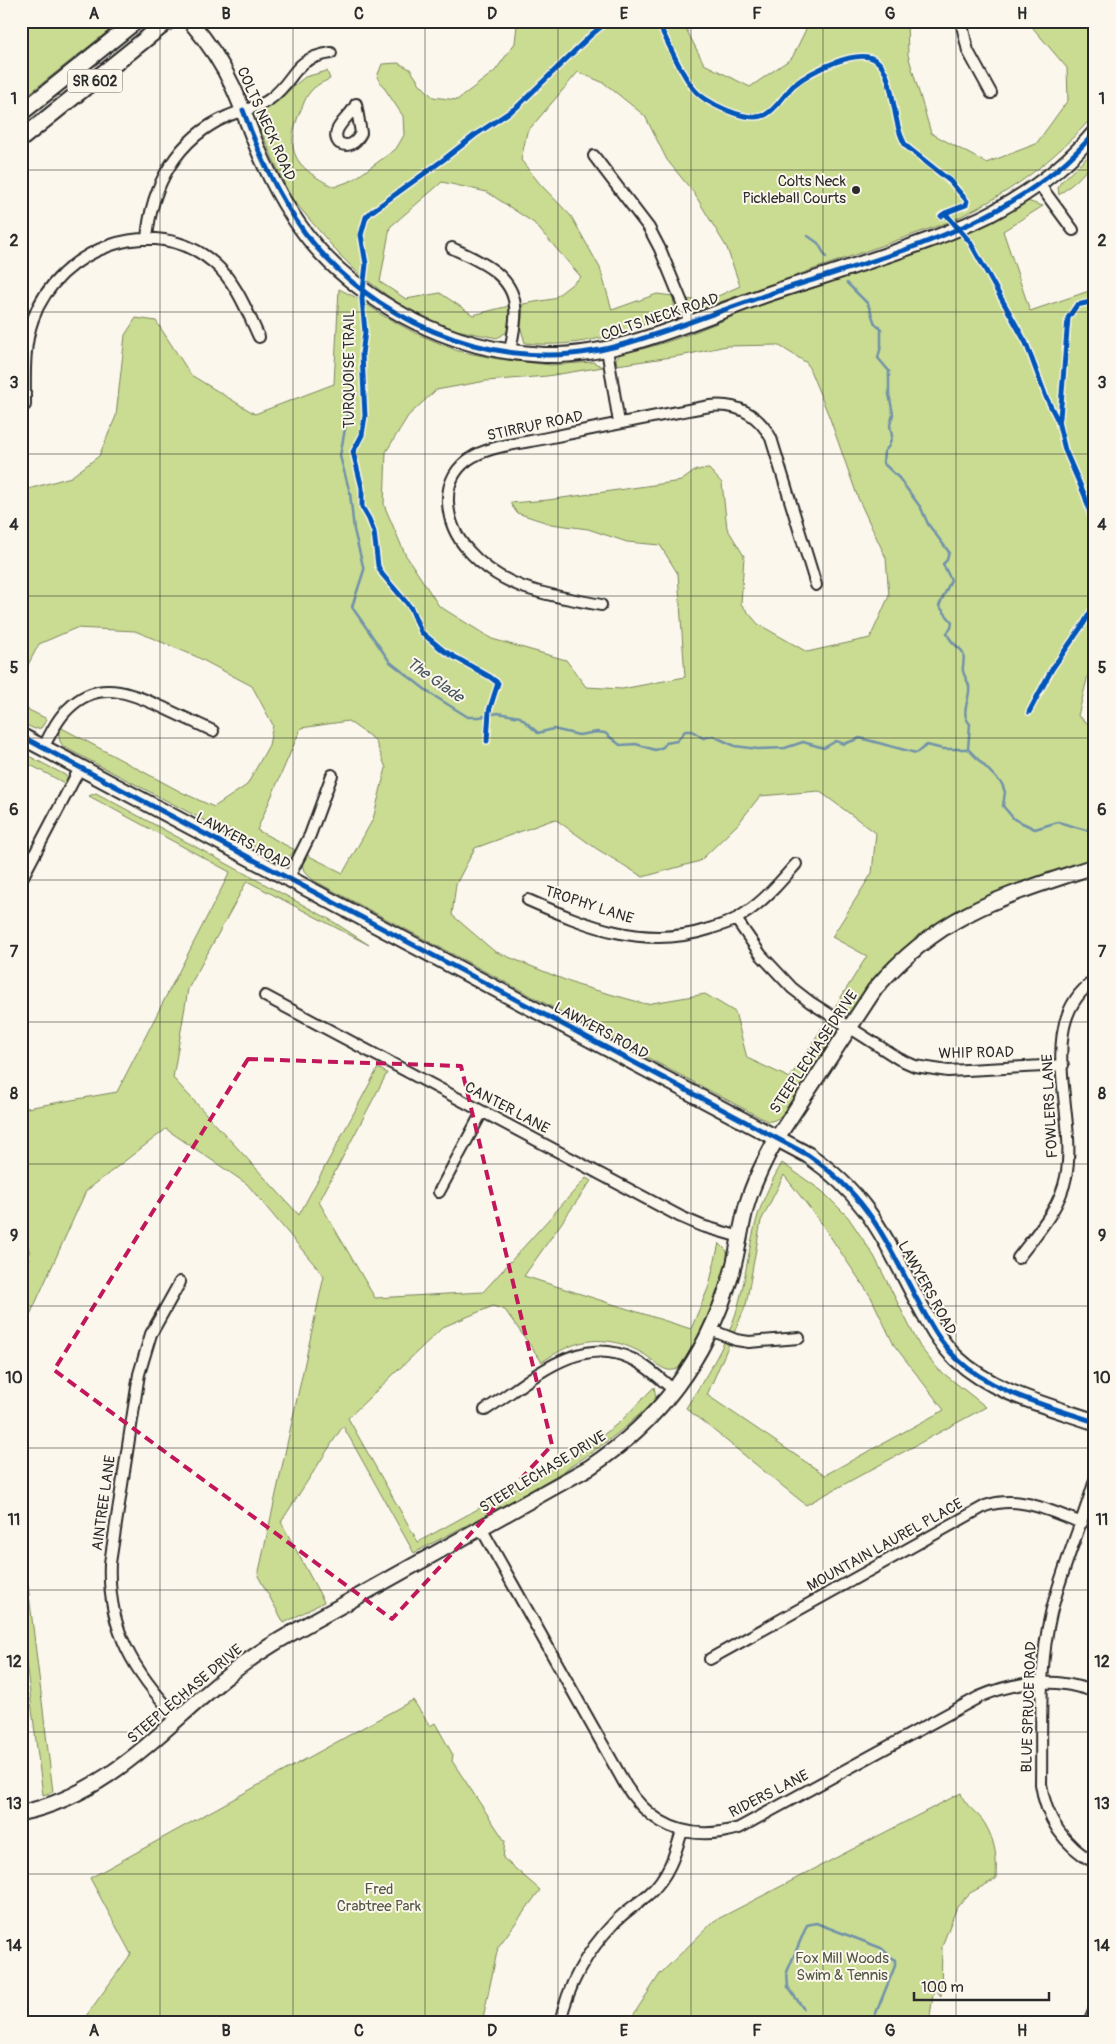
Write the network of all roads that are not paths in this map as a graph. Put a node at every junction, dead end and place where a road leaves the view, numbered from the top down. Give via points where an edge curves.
1 (136, 21) edge
2 (168, 21) edge
3 (190, 21) edge
4 (961, 21) edge
5 (331, 53) dead end
6 (991, 93) dead end
7 (243, 110) junction
8 (21, 113) edge
9 (1095, 132) edge
10 (21, 140) edge
11 (594, 156) dead end
12 (1039, 184) junction
13 (1073, 230) dead end
14 (147, 239) junction
15 (452, 248) dead end
16 (690, 322) junction
17 (259, 337) dead end
18 (607, 349) junction
19 (510, 352) junction
20 (25, 405) dead end
21 (619, 423) junction
22 (816, 585) dead end
23 (601, 605) dead end
24 (213, 731) dead end
25 (21, 736) edge
26 (43, 748) junction
27 (80, 768) junction
28 (332, 775) dead end
29 (796, 864) dead end
30 (1095, 866) edge
31 (288, 879) junction
32 (21, 880) edge
33 (528, 900) dead end
34 (736, 919) junction
35 (1095, 980) edge
36 (265, 996) dead end
37 (849, 1026) junction
38 (1063, 1065) junction
39 (482, 1112) junction
40 (777, 1138) junction
41 (439, 1192) dead end
42 (740, 1237) junction
43 (1018, 1258) dead end
44 (180, 1282) dead end
45 (711, 1330) junction
46 (799, 1338) dead end
47 (675, 1391) junction
48 (485, 1410) dead end
49 (1095, 1422) edge
50 (1095, 1480) edge
51 (1082, 1523) junction
52 (482, 1528) junction
53 (710, 1659) dead end
54 (1043, 1684) junction
55 (1095, 1692) edge
56 (178, 1718) junction
57 (21, 1814) edge
58 (682, 1831) junction
59 (1095, 1863) edge
60 (1095, 2009) edge
61 (560, 2023) edge
62 (1090, 2023) edge

1 - 8 main road, SR 602
2 - 10 main road, SR 602
3 - 7 street, COLTS NECK ROAD via 221,64
4 - 6 street via 968,51
5 - 7 street via 305,61 272,98
7 - 14 street via 210,125 174,158 151,207
7 - 19 street, COLTS NECK ROAD via 264,164 284,201 306,234 343,274 407,319 461,341
9 - 12 street, COLTS NECK ROAD
11 - 16 street via 649,228
12 - 13 street
12 - 16 street, COLTS NECK ROAD via 992,214 908,248
14 - 17 street via 186,246 213,262 232,282
14 - 20 street via 113,244 85,256 49,289 28,334
15 - 19 street via 490,267 508,286 515,310
16 - 18 street, COLTS NECK ROAD
18 - 19 street, COLTS NECK ROAD via 567,354
18 - 21 street
21 - 22 street, STIRRUP ROAD via 721,405 741,409 759,420 771,438
21 - 23 street, STIRRUP ROAD via 488,450 465,462 452,477 448,499 451,522 457,535 487,569 532,591
24 - 26 street via 131,694 107,690 95,692 68,708
25 - 26 main road, LAWYERS ROAD
26 - 27 main road, LAWYERS ROAD
27 - 31 main road, LAWYERS ROAD
27 - 32 street
28 - 31 street via 310,835
29 - 34 street, TROPHY LANE via 758,903
30 - 37 street, STEEPLECHASE DRIVE via 996,900 932,935 893,969
31 - 40 main road, LAWYERS ROAD
33 - 34 street, TROPHY LANE via 612,932 650,938 686,936
34 - 37 street, WHIP ROAD via 761,955 792,988
35 - 38 street, FOWLERS LANE via 1078,994 1066,1015 1062,1037
36 - 39 street, CANTER LANE
37 - 38 street, WHIP ROAD via 899,1060 931,1069 948,1071
37 - 40 street, STEEPLECHASE DRIVE
38 - 43 street, FOWLERS LANE via 1068,1151 1066,1177 1055,1206
39 - 41 street
39 - 42 street, CANTER LANE via 681,1217
40 - 42 street, STEEPLECHASE DRIVE via 754,1184
40 - 49 main road, LAWYERS ROAD via 826,1167 856,1195 881,1230 934,1331 956,1358 1002,1388
42 - 45 street, STEEPLECHASE DRIVE via 731,1276
44 - 56 street, AINTREE LANE via 151,1334 139,1374 109,1577 116,1621 126,1649 156,1696
45 - 46 street via 748,1342
45 - 47 street, STEEPLECHASE DRIVE
47 - 48 street via 632,1359 594,1350 568,1357 549,1367
47 - 52 street, STEEPLECHASE DRIVE via 640,1429 613,1452
50 - 51 street, BLUE SPRUCE ROAD
51 - 53 street, MOUNTAIN LAUREL PLACE via 1025,1502 992,1504
51 - 54 street, BLUE SPRUCE ROAD via 1051,1614 1044,1651
52 - 56 street, STEEPLECHASE DRIVE via 270,1646 230,1674
52 - 58 street, RIDERS LANE via 629,1792 654,1818
54 - 55 street, RIDERS LANE via 1063,1684
54 - 58 street, RIDERS LANE via 1014,1684 979,1697 739,1828 710,1834
54 - 59 street, BLUE SPRUCE ROAD via 1043,1798 1051,1820 1063,1838
56 - 57 street, STEEPLECHASE DRIVE via 114,1772 68,1798
58 - 61 street via 675,1856 660,1883 615,1922 588,1954 569,1992
60 - 62 street

